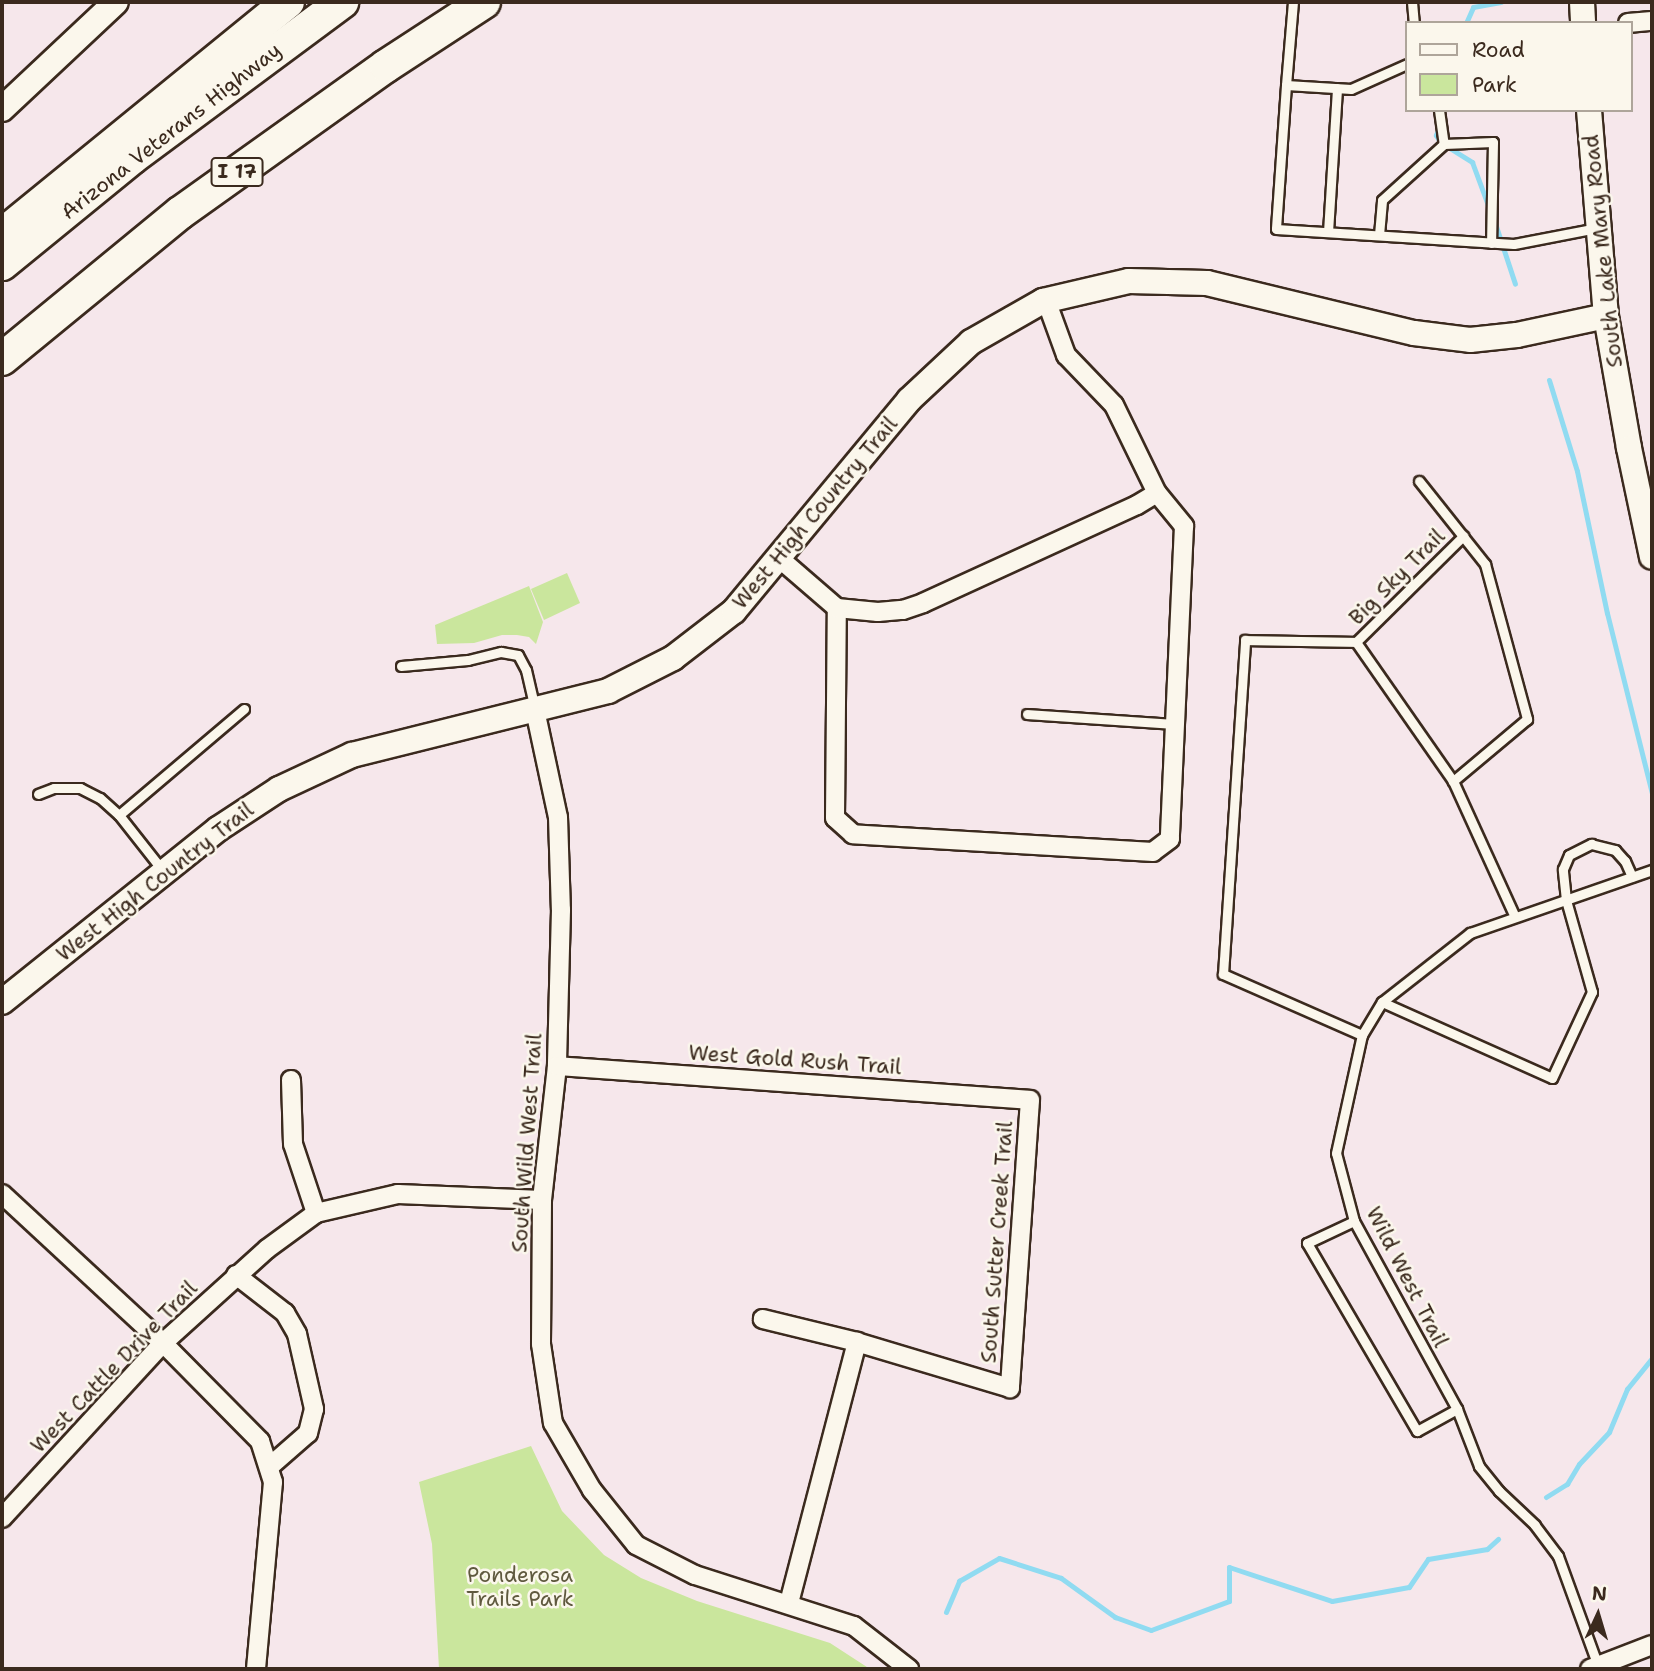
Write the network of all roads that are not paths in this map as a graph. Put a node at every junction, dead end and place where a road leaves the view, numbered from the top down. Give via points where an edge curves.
1 (116, 2) edge
2 (288, 2) edge
3 (342, 2) edge
4 (484, 2) edge
5 (1293, 2) edge
6 (1412, 2) edge
7 (1582, 2) edge
8 (1414, 21) edge
9 (1583, 21) edge
10 (1652, 21) edge
11 (1633, 23) edge
12 (1406, 64) edge
13 (1286, 85) junction
14 (1337, 88) junction
15 (2, 109) edge
16 (1439, 112) edge
17 (1589, 112) edge
18 (1444, 144) junction
19 (1599, 228) junction
20 (1328, 232) junction
21 (2, 235) edge
22 (1378, 235) junction
23 (1491, 243) junction
24 (2, 264) edge
25 (1046, 300) junction
26 (1606, 316) junction
27 (2, 359) edge
28 (1419, 481) dead end
29 (1157, 493) junction
30 (1462, 536) junction
31 (1652, 557) edge
32 (779, 558) junction
33 (837, 608) junction
34 (1356, 642) junction
35 (401, 666) dead end
36 (244, 709) dead end
37 (535, 710) junction
38 (1027, 714) dead end
39 (1174, 724) junction
40 (1453, 781) junction
41 (37, 794) dead end
42 (119, 815) junction
43 (1652, 870) edge
44 (164, 872) junction
45 (1632, 877) junction
46 (1566, 900) junction
47 (1515, 918) junction
48 (2, 1002) edge
49 (1382, 1002) junction
50 (1362, 1035) junction
51 (557, 1066) junction
52 (291, 1080) dead end
53 (1030, 1100) joint
54 (3, 1198) edge
55 (542, 1200) junction
56 (316, 1213) junction
57 (1354, 1220) junction
58 (236, 1275) junction
59 (763, 1319) dead end
60 (857, 1342) junction
61 (163, 1343) junction
62 (1457, 1409) junction
63 (269, 1467) junction
64 (2, 1518) edge
65 (789, 1603) junction
66 (1652, 1645) edge
67 (1596, 1668) edge
68 (256, 1669) edge
69 (909, 1669) edge

1 - 15 street
2 - 21 highway
3 - 24 highway, Arizona Veterans Highway via 132,158
4 - 27 highway, I 17 via 180,213
5 - 13 lane
6 - 8 lane
7 - 9 street
10 - 11 street
12 - 14 lane via 1351,89
13 - 14 lane
13 - 20 lane via 1276,229
14 - 20 lane
16 - 18 lane
17 - 19 street, South Lake Mary Road
18 - 22 lane via 1382,200
18 - 23 lane via 1493,142
19 - 23 lane via 1514,244
19 - 26 street, South Lake Mary Road
20 - 22 lane
22 - 23 lane
25 - 26 street, West High Country Trail via 1129,281 1207,283 1414,333 1470,340
25 - 29 street via 1066,355 1114,405
25 - 32 street, West High Country Trail via 971,342 909,400
26 - 31 street, South Lake Mary Road
28 - 30 lane
29 - 33 street via 923,603 878,612
29 - 39 street via 1184,526
30 - 34 lane, Big Sky Trail
30 - 40 lane via 1485,564 1527,719
32 - 33 street
32 - 37 street, West High Country Trail via 734,611 673,658 608,691
33 - 39 street via 835,818 853,834 1153,852 1170,839
34 - 40 lane
34 - 50 lane via 1245,640 1223,974
35 - 37 lane via 501,652 519,655
36 - 42 lane
37 - 44 street, West High Country Trail via 352,755 279,789
37 - 51 street, South Wild West Trail via 558,817
38 - 39 lane
40 - 47 lane
41 - 42 lane via 54,788 80,788
42 - 44 lane
43 - 45 lane, Wild West Trail
44 - 48 street, West High Country Trail
45 - 46 lane, Wild West Trail
45 - 46 lane via 1615,850 1591,844 1569,855 1563,869
46 - 47 lane, Wild West Trail
46 - 49 lane via 1592,992 1552,1078
47 - 49 lane, Wild West Trail via 1470,933
49 - 50 lane, Wild West Trail
50 - 57 lane, Wild West Trail via 1336,1153
51 - 53 street, West Gold Rush Trail
51 - 55 street, South Wild West Trail
52 - 56 street via 293,1144
53 - 60 street, South Sutter Creek Trail via 1010,1388
54 - 61 street
55 - 56 street, West Cattle Drive Trail via 398,1194
55 - 65 street, South Wild West Trail via 541,1344 553,1423 592,1490 636,1545 695,1575
56 - 58 street, West Cattle Drive Trail
57 - 62 lane, Wild West Trail
57 - 62 lane via 1307,1243 1417,1431
58 - 61 street, West Cattle Drive Trail
58 - 63 street via 285,1313 297,1334 314,1409 308,1433
59 - 60 street
60 - 65 street
61 - 63 street via 260,1441
61 - 64 street, West Cattle Drive Trail
62 - 67 lane, Wild West Trail via 1479,1466 1558,1556
63 - 68 street via 273,1482
65 - 69 street, South Wild West Trail via 854,1626
66 - 67 street

